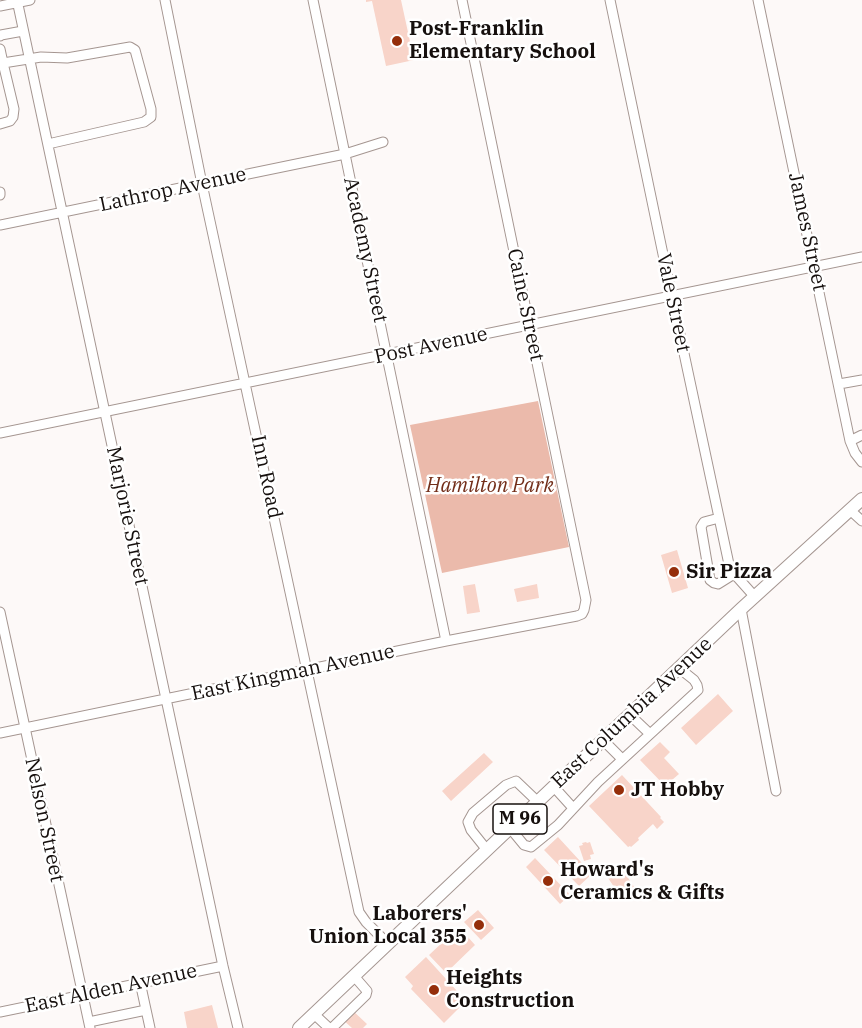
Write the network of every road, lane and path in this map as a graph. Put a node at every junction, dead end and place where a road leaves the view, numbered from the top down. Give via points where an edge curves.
1 (30, 0) edge
2 (165, 0) edge
3 (314, 0) edge
4 (462, 0) edge
5 (610, 0) edge
6 (758, 0) edge
7 (17, 1) edge
8 (0, 6) edge
9 (23, 31) junction
10 (0, 36) edge
11 (0, 49) edge
12 (29, 59) junction
13 (3, 63) junction
14 (0, 124) edge
15 (383, 142) dead end
16 (48, 144) junction
17 (345, 154) junction
18 (202, 184) junction
19 (62, 212) junction
20 (0, 225) edge
21 (862, 257) edge
22 (814, 267) junction
23 (671, 296) junction
24 (530, 326) junction
25 (387, 355) junction
26 (862, 380) edge
27 (246, 383) junction
28 (838, 384) junction
29 (104, 412) junction
30 (0, 433) edge
31 (862, 435) edge
32 (850, 441) junction
33 (862, 462) edge
34 (862, 499) edge
35 (850, 510) junction
36 (719, 518) junction
37 (862, 521) edge
38 (734, 573) junction
39 (755, 597) junction
40 (741, 609) junction
41 (584, 610) joint
42 (0, 612) edge
43 (446, 641) junction
44 (679, 668) junction
45 (307, 671) junction
46 (166, 699) junction
47 (630, 715) junction
48 (24, 728) junction
49 (0, 733) edge
50 (650, 734) junction
51 (603, 740) junction
52 (622, 759) junction
53 (554, 787) junction
54 (776, 791) dead end
55 (537, 802) junction
56 (573, 808) junction
57 (510, 828) junction
58 (487, 850) junction
59 (388, 944) junction
60 (223, 966) junction
61 (354, 976) junction
62 (140, 982) junction
63 (82, 995) junction
64 (146, 1010) junction
65 (0, 1012) edge
66 (314, 1014) junction
67 (108, 1023) edge
68 (89, 1025) edge
69 (150, 1028) edge
70 (238, 1028) edge
71 (299, 1028) edge
72 (330, 1028) edge

1 - 7 street
2 - 18 street, Inn Road
3 - 17 street, Academy Street
4 - 24 street, Caine Street
5 - 23 street, Vale Street
6 - 22 street, James Street
7 - 8 street
7 - 9 street, Marjorie Street
9 - 10 street
9 - 12 street, Marjorie Street
11 - 13 street
12 - 13 street
12 - 16 street, Marjorie Street
12 - 16 street via 67,58 130,46 135,50 151,109 152,117 144,122
13 - 14 street via 14,109 10,122
15 - 17 street, Lathrop Avenue
16 - 19 street, Marjorie Street
17 - 18 street, Lathrop Avenue
17 - 25 street, Academy Street
18 - 19 street, Lathrop Avenue
18 - 27 street, Inn Road
19 - 20 street, Lathrop Avenue
19 - 29 street, Marjorie Street
21 - 22 street, Post Avenue
22 - 23 street, Post Avenue
22 - 28 street, James Street
23 - 24 street, Post Avenue
23 - 36 street, Vale Street
24 - 25 street, Post Avenue
24 - 41 street, Caine Street via 586,600
25 - 27 street, Post Avenue
25 - 43 street, Academy Street
26 - 28 street
27 - 29 street, Post Avenue
27 - 45 street, Inn Road
28 - 32 street, James Street
29 - 30 street, Post Avenue
29 - 46 street, Marjorie Street
31 - 32 street
32 - 33 street, James Street
34 - 35 main road, East Columbia Avenue / M 96
35 - 37 street
35 - 39 main road, East Columbia Avenue / M 96
36 - 38 street, Vale Street
36 - 38 street via 701,526 710,580 718,584
38 - 39 street, Vale Street
39 - 40 main road, East Columbia Avenue / M 96
40 - 44 main road, East Columbia Avenue / M 96
40 - 54 street
41 - 43 street, East Kingman Avenue via 577,616
42 - 48 street, Nelson Street
43 - 45 street, East Kingman Avenue
44 - 47 main road, East Columbia Avenue / M 96
44 - 50 street via 694,680 698,690
45 - 46 street, East Kingman Avenue
45 - 59 street, Inn Road via 359,912
46 - 48 street, East Kingman Avenue
46 - 60 street, Marjorie Street
47 - 50 street
47 - 51 main road, East Columbia Avenue / M 96
48 - 49 street, East Kingman Avenue
48 - 63 street, Nelson Street
50 - 52 street
51 - 52 street
51 - 53 main road, East Columbia Avenue / M 96
52 - 56 street
53 - 55 main road, East Columbia Avenue / M 96
53 - 56 street
55 - 57 main road, East Columbia Avenue / M 96
55 - 58 street via 516,781 473,813 468,822 471,830
56 - 57 street via 531,847 524,845
57 - 58 main road, East Columbia Avenue / M 96
58 - 59 main road, East Columbia Avenue / M 96
59 - 61 main road, East Columbia Avenue / M 96
60 - 62 street, East Alden Avenue
60 - 70 street, Marjorie Street
61 - 66 main road, East Columbia Avenue / M 96
61 - 72 street via 366,995
62 - 63 street, East Alden Avenue
62 - 64 street
63 - 65 street, East Alden Avenue
63 - 68 street, Nelson Street
64 - 67 street
64 - 69 street
66 - 71 main road, East Columbia Avenue / M 96
66 - 72 street
67 - 68 street

